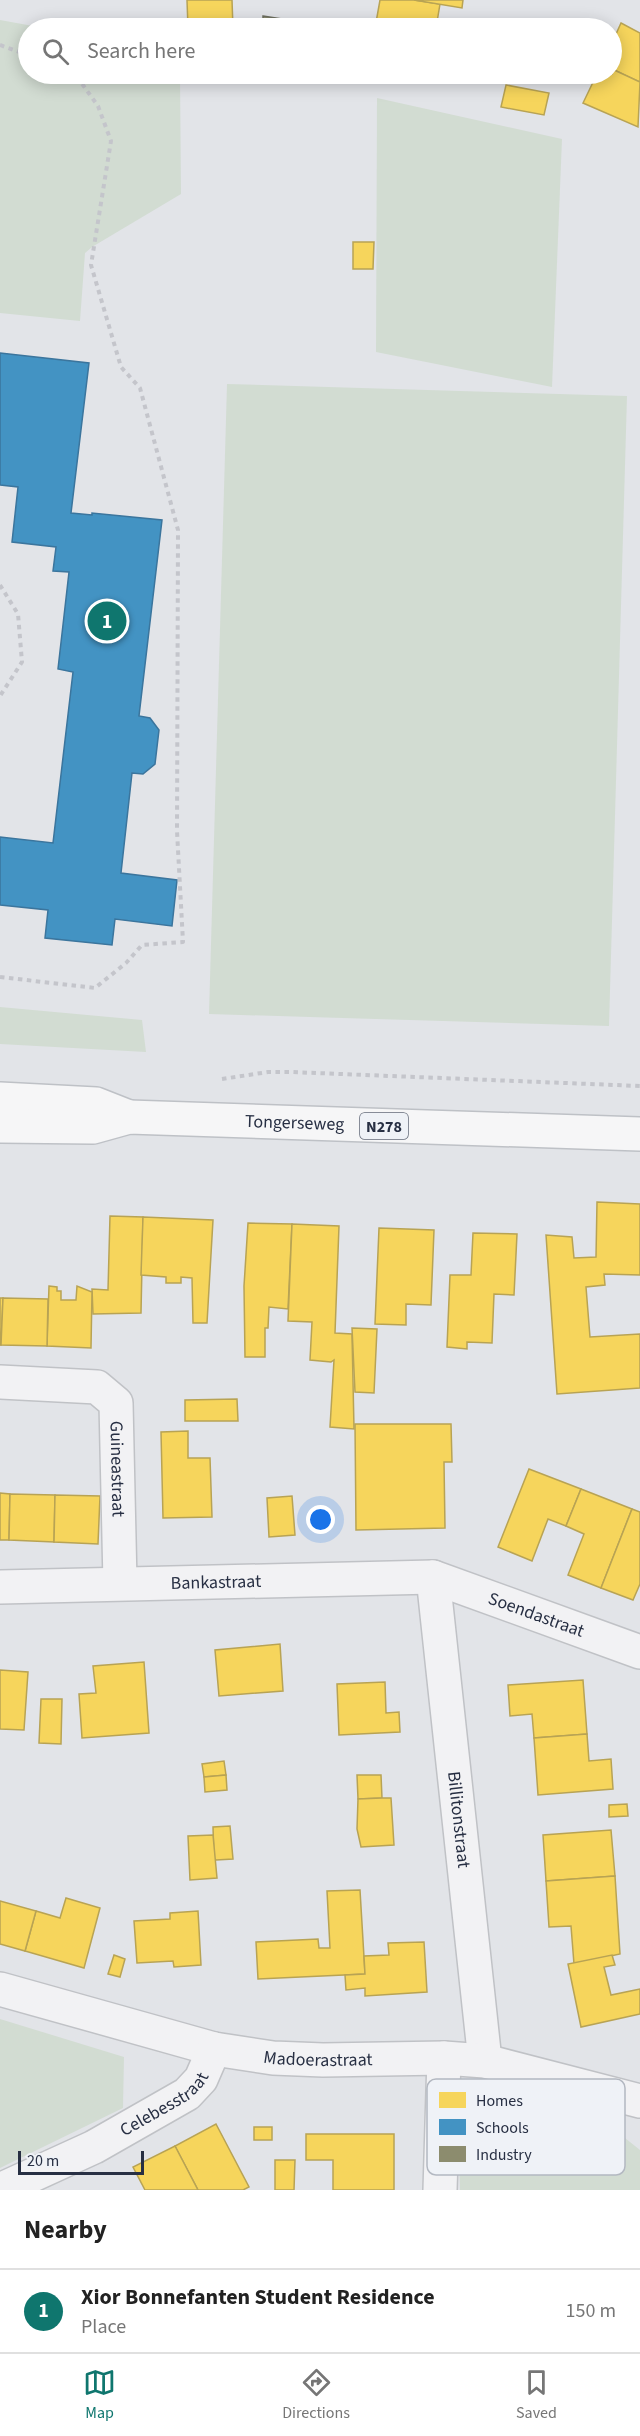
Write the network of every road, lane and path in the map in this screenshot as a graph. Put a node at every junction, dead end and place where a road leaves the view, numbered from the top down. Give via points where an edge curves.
1 (0, 45) edge
2 (18, 51) edge
3 (82, 84) edge
4 (0, 585) edge
5 (0, 696) edge
6 (0, 977) edge
7 (213, 1081) dead end
8 (640, 1086) edge
9 (0, 1099) edge
10 (129, 1117) junction
11 (0, 1126) edge
12 (640, 1134) edge
13 (0, 1382) edge
14 (433, 1577) junction
15 (120, 1583) junction
16 (0, 1587) edge
17 (640, 1652) edge
18 (0, 1989) edge
19 (214, 2049) junction
20 (444, 2058) junction
21 (485, 2061) junction
22 (443, 2079) edge
23 (553, 2079) edge
24 (625, 2098) edge
25 (640, 2102) edge
26 (440, 2175) edge
27 (0, 2190) edge
28 (440, 2190) edge

1 - 2 path
3 - 6 path via 98,106 111,141 91,265 120,367 140,388 178,530 177,831 183,942 142,945 95,988
4 - 5 path via 18,614 22,662
7 - 8 path via 291,1072
9 - 10 main road, Tongerseweg / N278 via 96,1104
10 - 11 main road, Tongerseweg / N278 via 93,1127
10 - 12 main road, Tongerseweg / N278
13 - 15 street, Guineastraat via 97,1387 116,1403
14 - 15 street, Bankastraat
14 - 17 street, Soendastraat
14 - 21 street, Billitonstraat
15 - 16 street, Bankastraat
18 - 19 street, Madoerastraat
19 - 20 street, Madoerastraat via 273,2058 323,2060
19 - 27 street, Celebesstraat via 201,2079 187,2094 94,2147
20 - 21 street, Madoerastraat
20 - 22 street
21 - 23 street, Madoerastraat
24 - 25 street, Madoerastraat
26 - 28 street

